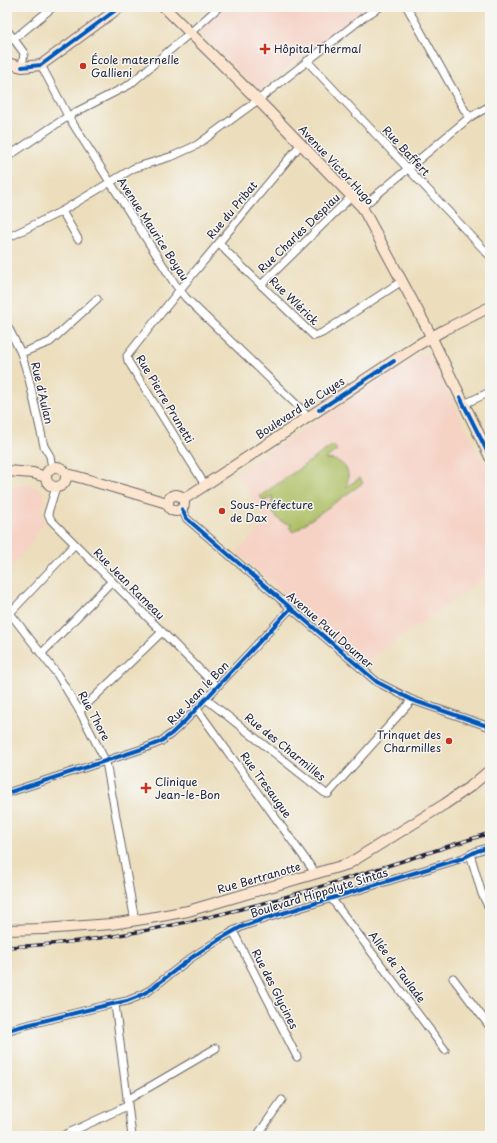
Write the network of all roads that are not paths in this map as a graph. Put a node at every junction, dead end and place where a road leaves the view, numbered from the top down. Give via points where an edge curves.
1 (53, 7) edge
2 (120, 7) edge
3 (164, 7) edge
4 (219, 7) edge
5 (380, 7) edge
6 (407, 7) edge
7 (7, 30) edge
8 (190, 33) junction
9 (14, 39) junction
10 (307, 61) junction
11 (7, 62) edge
12 (41, 65) junction
13 (22, 67) junction
14 (258, 100) junction
15 (490, 106) edge
16 (68, 116) junction
17 (470, 117) junction
18 (301, 144) junction
19 (7, 156) edge
20 (407, 169) junction
21 (110, 182) junction
22 (352, 196) junction
23 (362, 207) junction
24 (62, 211) junction
25 (7, 238) edge
26 (78, 239) dead end
27 (220, 243) junction
28 (490, 256) edge
29 (402, 281) junction
30 (261, 285) junction
31 (180, 290) junction
32 (98, 299) dead end
33 (490, 307) edge
34 (7, 325) edge
35 (431, 337) junction
36 (21, 353) junction
37 (490, 392) edge
38 (464, 404) junction
39 (308, 418) junction
40 (490, 457) edge
41 (52, 468) junction
42 (7, 471) edge
43 (46, 477) junction
44 (66, 477) junction
45 (205, 485) junction
46 (56, 487) junction
47 (183, 504) junction
48 (74, 545) junction
49 (111, 582) junction
50 (291, 608) junction
51 (8, 612) edge
52 (162, 632) junction
53 (42, 653) junction
54 (217, 687) junction
55 (206, 699) junction
56 (412, 700) junction
57 (197, 709) junction
58 (79, 710) junction
59 (490, 727) edge
60 (106, 762) junction
61 (490, 770) edge
62 (7, 793) edge
63 (490, 847) edge
64 (470, 854) junction
65 (316, 874) junction
66 (331, 898) junction
67 (490, 910) edge
68 (135, 921) junction
69 (7, 930) edge
70 (233, 931) junction
71 (453, 978) dead end
72 (115, 1004) junction
73 (490, 1026) edge
74 (7, 1031) edge
75 (216, 1048) dead end
76 (445, 1050) dead end
77 (297, 1057) dead end
78 (282, 1100) dead end
79 (127, 1103) junction
80 (62, 1136) edge
81 (132, 1136) edge
82 (257, 1136) edge

1 - 9 street
2 - 12 street
3 - 8 street, Avenue Victor Hugo
4 - 8 street
5 - 10 street
6 - 17 street
7 - 9 street
8 - 14 street, Avenue Victor Hugo
8 - 16 street via 129,86
9 - 13 street via 24,53
10 - 14 street
10 - 20 street, Rue Baffert
11 - 13 street
12 - 13 street
12 - 16 street, Avenue Maurice Boyau
14 - 18 street, Avenue Victor Hugo
14 - 21 street via 197,145 174,156 134,168
15 - 17 street
16 - 19 street
16 - 21 street, Avenue Maurice Boyau
17 - 20 street
18 - 22 street, Avenue Victor Hugo
18 - 27 street, Rue du Pribat
20 - 23 street
20 - 28 street, Rue Baffert
21 - 24 street
21 - 31 street, Avenue Maurice Boyau
22 - 23 street, Avenue Victor Hugo
22 - 30 street, Rue Charles Despiau
23 - 29 street, Avenue Victor Hugo
24 - 25 street
24 - 26 street
27 - 30 street, Rue Wlérick
27 - 31 street, Rue du Pribat
29 - 30 street, Rue Wlérick via 314,336
29 - 35 street, Avenue Victor Hugo
31 - 39 street, Avenue Maurice Boyau
31 - 45 street, Rue Pierre Prunetti via 128,353 127,358
32 - 36 street via 50,342
33 - 35 street, Boulevard de Cuyes
34 - 36 street, Rue d'Aulan
35 - 38 street, Avenue Victor Hugo
35 - 39 street, Boulevard de Cuyes
36 - 41 street, Rue d'Aulan via 40,433
37 - 38 street
38 - 40 street, Avenue Victor Hugo
39 - 45 street, Boulevard de Cuyes
41 - 43 street
41 - 44 street via 61,469
42 - 43 street
43 - 46 street via 48,483
44 - 46 street via 64,483
44 - 47 street via 71,475 167,503 169,497 174,494 180,495
45 - 47 street, Boulevard de Cuyes
46 - 48 street, Rue Jean Rameau via 48,513 50,520
47 - 50 street, Avenue Paul Doumer via 186,518
48 - 49 street, Rue Jean Rameau
48 - 51 street
49 - 52 street, Rue Jean Rameau
49 - 53 street
50 - 54 street, Rue Jean le Bon
50 - 56 street, Avenue Paul Doumer via 377,682
51 - 53 street, Rue Thore
52 - 54 street, Rue Jean Rameau
52 - 58 street
53 - 58 street, Rue Thore
54 - 55 street, Rue Jean le Bon
55 - 56 street, Rue des Charmilles via 328,794
55 - 57 street, Rue Jean le Bon
56 - 59 street, Avenue Paul Doumer
57 - 60 street, Rue Jean le Bon via 160,742
57 - 65 street, Rue Tresaugue
58 - 60 street, Rue Thore
60 - 62 street, Rue Jean le Bon
60 - 68 street, Rue Thore
61 - 65 street, Rue Bertranotte via 455,797 355,861
63 - 64 street, Boulevard Hippolyte Sintas
64 - 66 street, Boulevard Hippolyte Sintas
64 - 67 street via 482,894
65 - 68 street, Rue Bertranotte via 188,911
66 - 70 street, Boulevard Hippolyte Sintas
66 - 76 street, Allée de Taulade
68 - 69 street, Rue Bertranotte
70 - 72 street, Boulevard Hippolyte Sintas via 191,958 150,990 127,1002
70 - 77 street, Rue des Glycines
71 - 73 street
72 - 74 street, Boulevard Hippolyte Sintas
72 - 79 street
75 - 79 street
78 - 82 street
79 - 80 street
79 - 81 street

